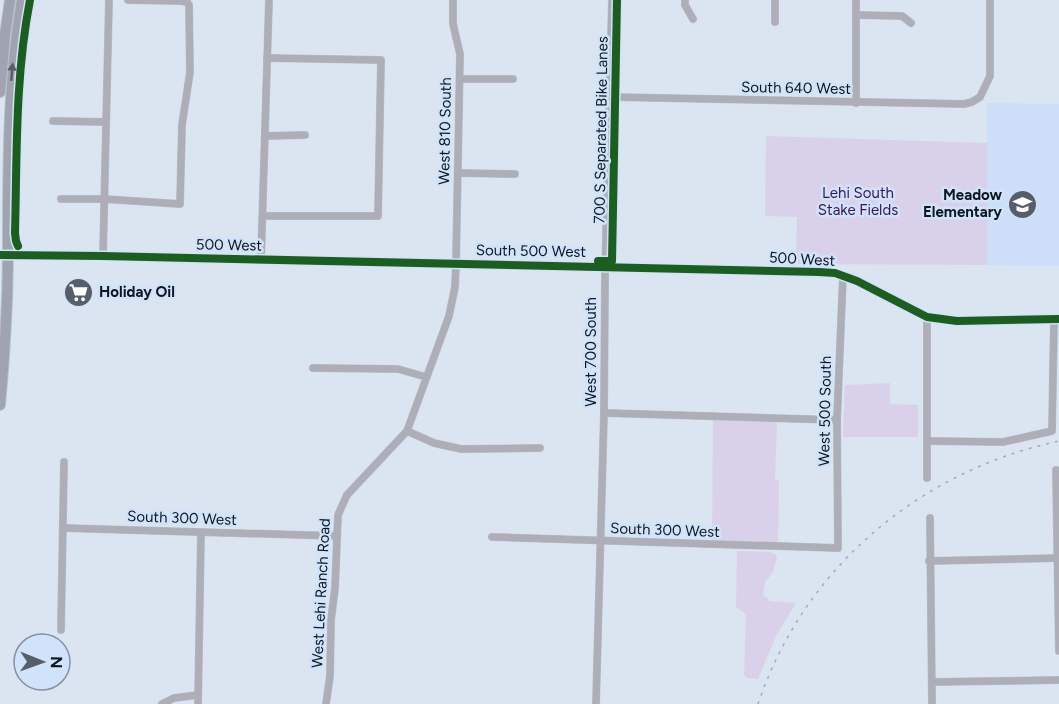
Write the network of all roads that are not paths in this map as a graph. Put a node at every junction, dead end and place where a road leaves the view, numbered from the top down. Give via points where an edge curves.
1 (10, 0) edge
2 (22, 0) edge
3 (109, 0) edge
4 (128, 0) edge
5 (269, 0) edge
6 (453, 0) edge
7 (612, 0) edge
8 (685, 0) edge
9 (775, 0) edge
10 (856, 0) edge
11 (990, 0) edge
12 (856, 15) junction
13 (693, 19) dead end
14 (775, 22) dead end
15 (911, 23) dead end
16 (267, 58) junction
17 (460, 79) junction
18 (513, 79) dead end
19 (0, 92) edge
20 (610, 97) junction
21 (856, 103) junction
22 (53, 121) dead end
23 (106, 122) junction
24 (305, 135) dead end
25 (265, 136) junction
26 (458, 173) junction
27 (515, 174) dead end
28 (61, 199) dead end
29 (104, 200) junction
30 (263, 216) junction
31 (4, 255) edge
32 (103, 256) junction
33 (261, 260) junction
34 (456, 263) junction
35 (606, 266) junction
36 (843, 275) junction
37 (927, 317) junction
38 (1056, 319) edge
39 (313, 368) dead end
40 (426, 377) junction
41 (0, 405) edge
42 (604, 413) junction
43 (837, 420) junction
44 (406, 431) junction
45 (927, 441) junction
46 (540, 448) dead end
47 (64, 462) dead end
48 (1056, 470) dead end
49 (927, 478) dead end
50 (930, 518) dead end
51 (63, 528) junction
52 (201, 533) junction
53 (337, 536) junction
54 (492, 537) dead end
55 (601, 541) junction
56 (838, 548) joint
57 (1058, 558) edge
58 (930, 561) junction
59 (61, 630) dead end
60 (1059, 651) edge
61 (1059, 680) edge
62 (932, 682) junction
63 (198, 696) junction
64 (162, 704) edge
65 (198, 704) edge
66 (326, 704) edge
67 (596, 704) edge
68 (932, 704) edge

1 - 19 highway
31 -> 2 highway via 10,96
3 - 23 street
4 - 29 street via 187,2 190,10 190,72 182,125 180,204
5 - 16 street
6 - 17 street, West 810 South
7 - 20 street, West 700 South
8 - 13 street
9 - 14 street
10 - 12 street
11 - 21 street, South 640 West via 990,76 980,97 964,104
12 - 15 street via 902,16
12 - 21 street
16 - 25 street
16 - 30 street via 381,60 378,216
17 - 18 street
17 - 26 street, West 810 South
20 - 21 street, South 640 West
20 - 35 street, West 700 South
22 - 23 street
23 - 29 street
24 - 25 street
25 - 30 street
26 - 27 street
26 - 34 street, West 810 South
28 - 29 street
29 - 32 street
30 - 33 street
31 - 32 street, 500 West
31 - 41 highway via 5,340
32 - 33 street, 500 West
33 - 34 street, 500 West
34 - 35 street, South 500 West
34 - 40 street, West Lehi Ranch Road via 449,316
35 - 36 street, 500 West
35 - 42 street, West 700 South
36 - 37 street, 500 West
36 - 43 street, West 500 South
37 - 38 street, 500 West via 957,321
37 - 45 street
38 - 45 street via 1052,431 1003,442
39 - 40 street via 398,369
40 - 44 street, West Lehi Ranch Road
42 - 43 street
42 - 55 street, West 700 South
43 - 56 street, West 500 South
44 - 46 street via 461,449
44 - 53 street, West Lehi Ranch Road via 347,495 338,515
45 - 49 street
47 - 51 street
48 - 57 street
50 - 58 street
51 - 52 street, South 300 West
51 - 59 street
52 - 53 street, South 300 West
52 - 63 street
53 - 66 street, West Lehi Ranch Road
54 - 55 street, South 300 West
55 - 56 street, South 300 West
55 - 67 street, West 700 South
57 - 58 street
57 - 60 street
58 - 62 street
61 - 62 street
62 - 68 street
63 - 64 street via 174,698
63 - 65 street

